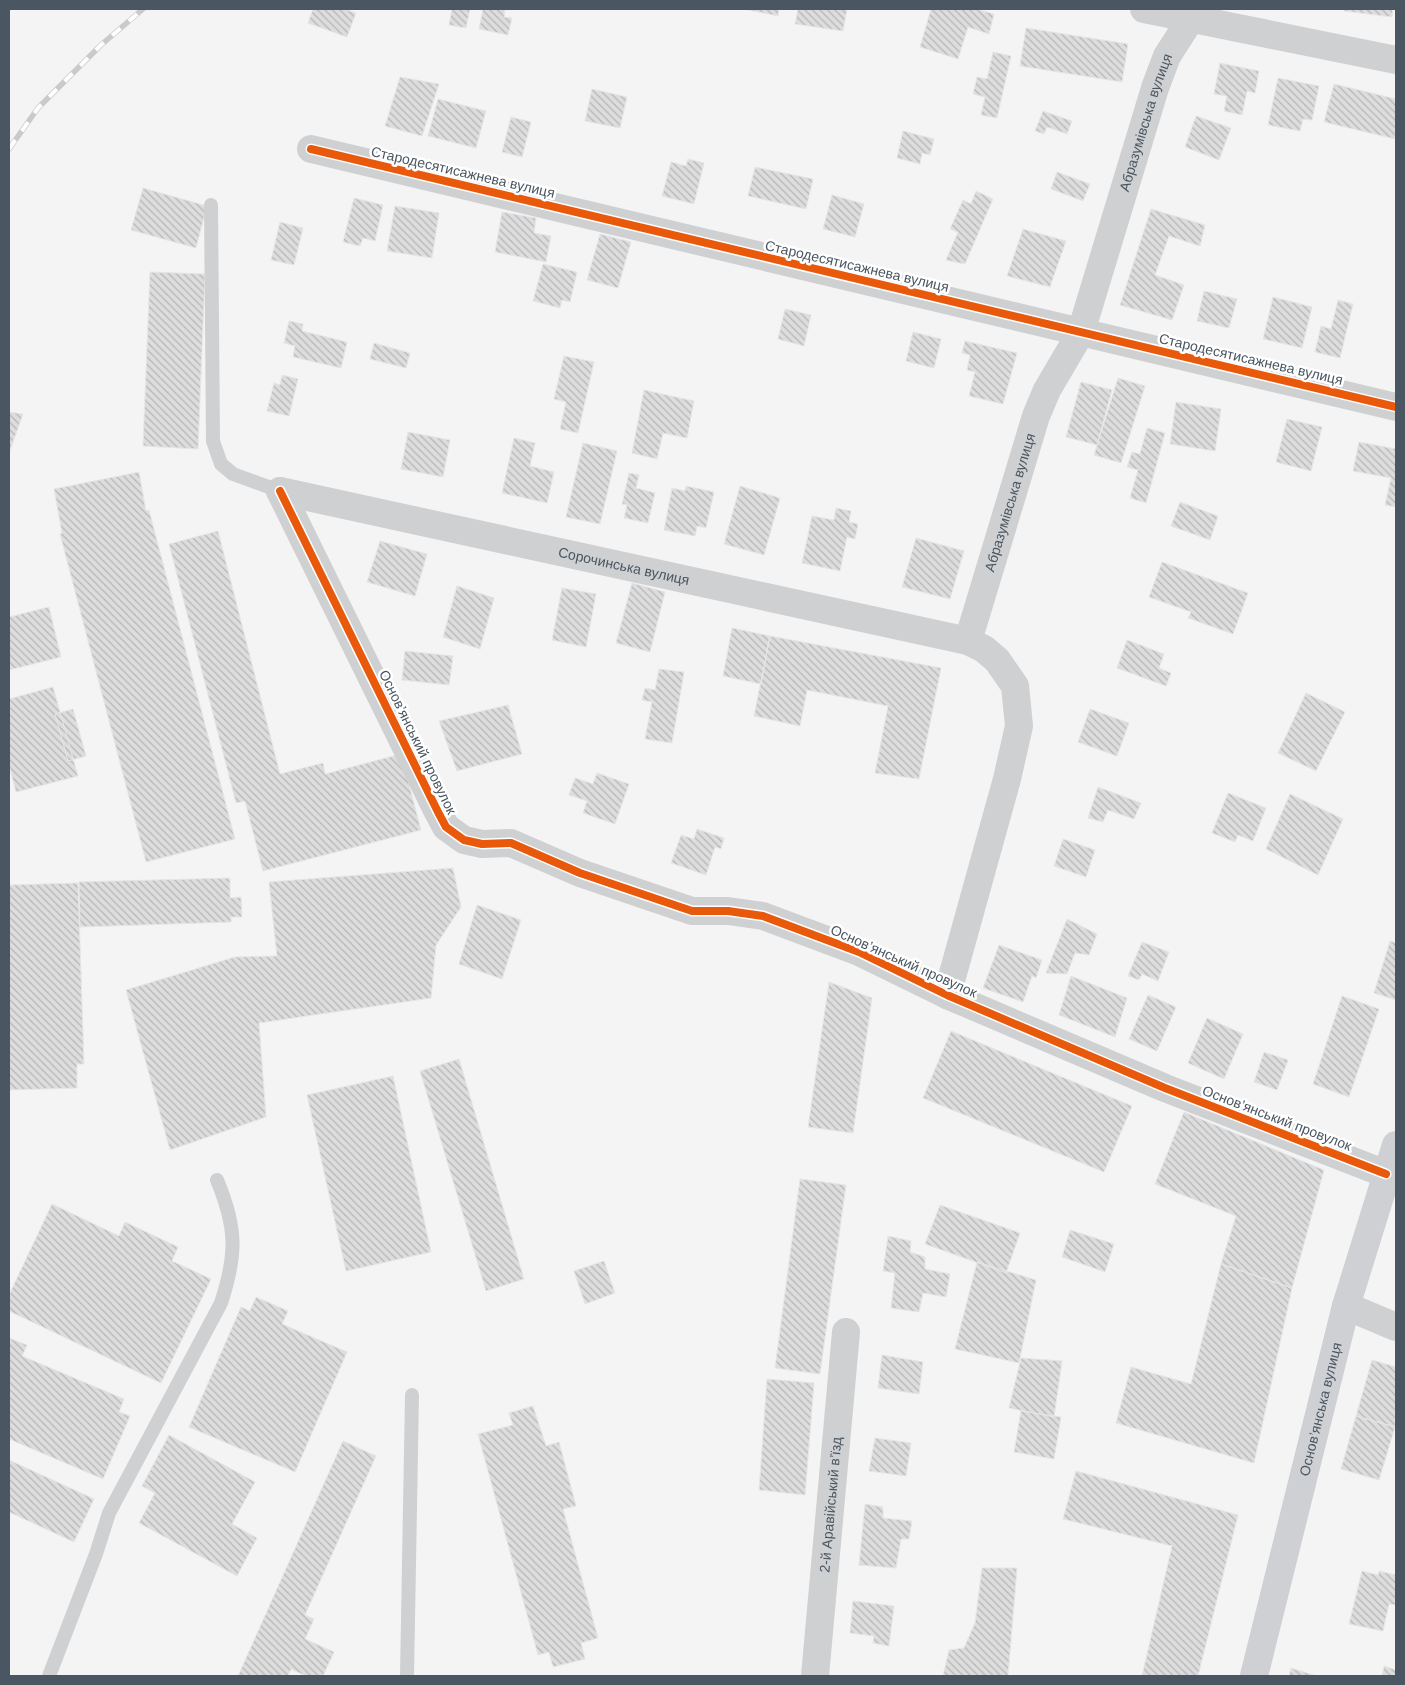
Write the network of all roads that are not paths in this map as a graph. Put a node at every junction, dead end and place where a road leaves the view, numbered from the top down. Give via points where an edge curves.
1 (1144, 9) edge
2 (1193, 13) edge
3 (1396, 60) edge
4 (311, 149) dead end
5 (211, 205) dead end
6 (1080, 332) junction
7 (1396, 407) edge
8 (280, 491) junction
9 (968, 641) junction
10 (946, 995) junction
11 (1396, 1145) edge
12 (1386, 1174) junction
13 (217, 1180) dead end
14 (1346, 1306) junction
15 (1396, 1327) edge
16 (846, 1332) dead end
17 (412, 1395) dead end
18 (49, 1676) edge
19 (407, 1676) edge
20 (816, 1676) edge
21 (1254, 1676) edge

1 - 2 street
2 - 3 street
2 - 6 street, Абразумівська вулиця via 1167,56 1155,88
4 - 6 street, Стародесятисажнева вулиця
5 - 8 lane via 212,441 220,464 233,474
6 - 7 street, Стародесятисажнева вулиця
6 - 9 street, Абразумівська вулиця via 1036,416
8 - 9 street, Сорочинська вулиця
8 - 10 street, Основ’янський провулок via 446,827 464,840 482,844 511,843 580,873 692,911 728,911 763,916 859,952
9 - 10 street via 998,660 1015,686 1019,726
10 - 12 street, Основ’янський провулок via 1165,1088
11 - 12 street, Основ’янська вулиця
12 - 14 street, Основ’янська вулиця
13 - 18 lane via 229,1209 234,1241 231,1272 221,1303 109,1513
14 - 15 street
14 - 21 street, Основ’янська вулиця
16 - 20 street, 2-й Аравійський в’їзд
17 - 19 lane

